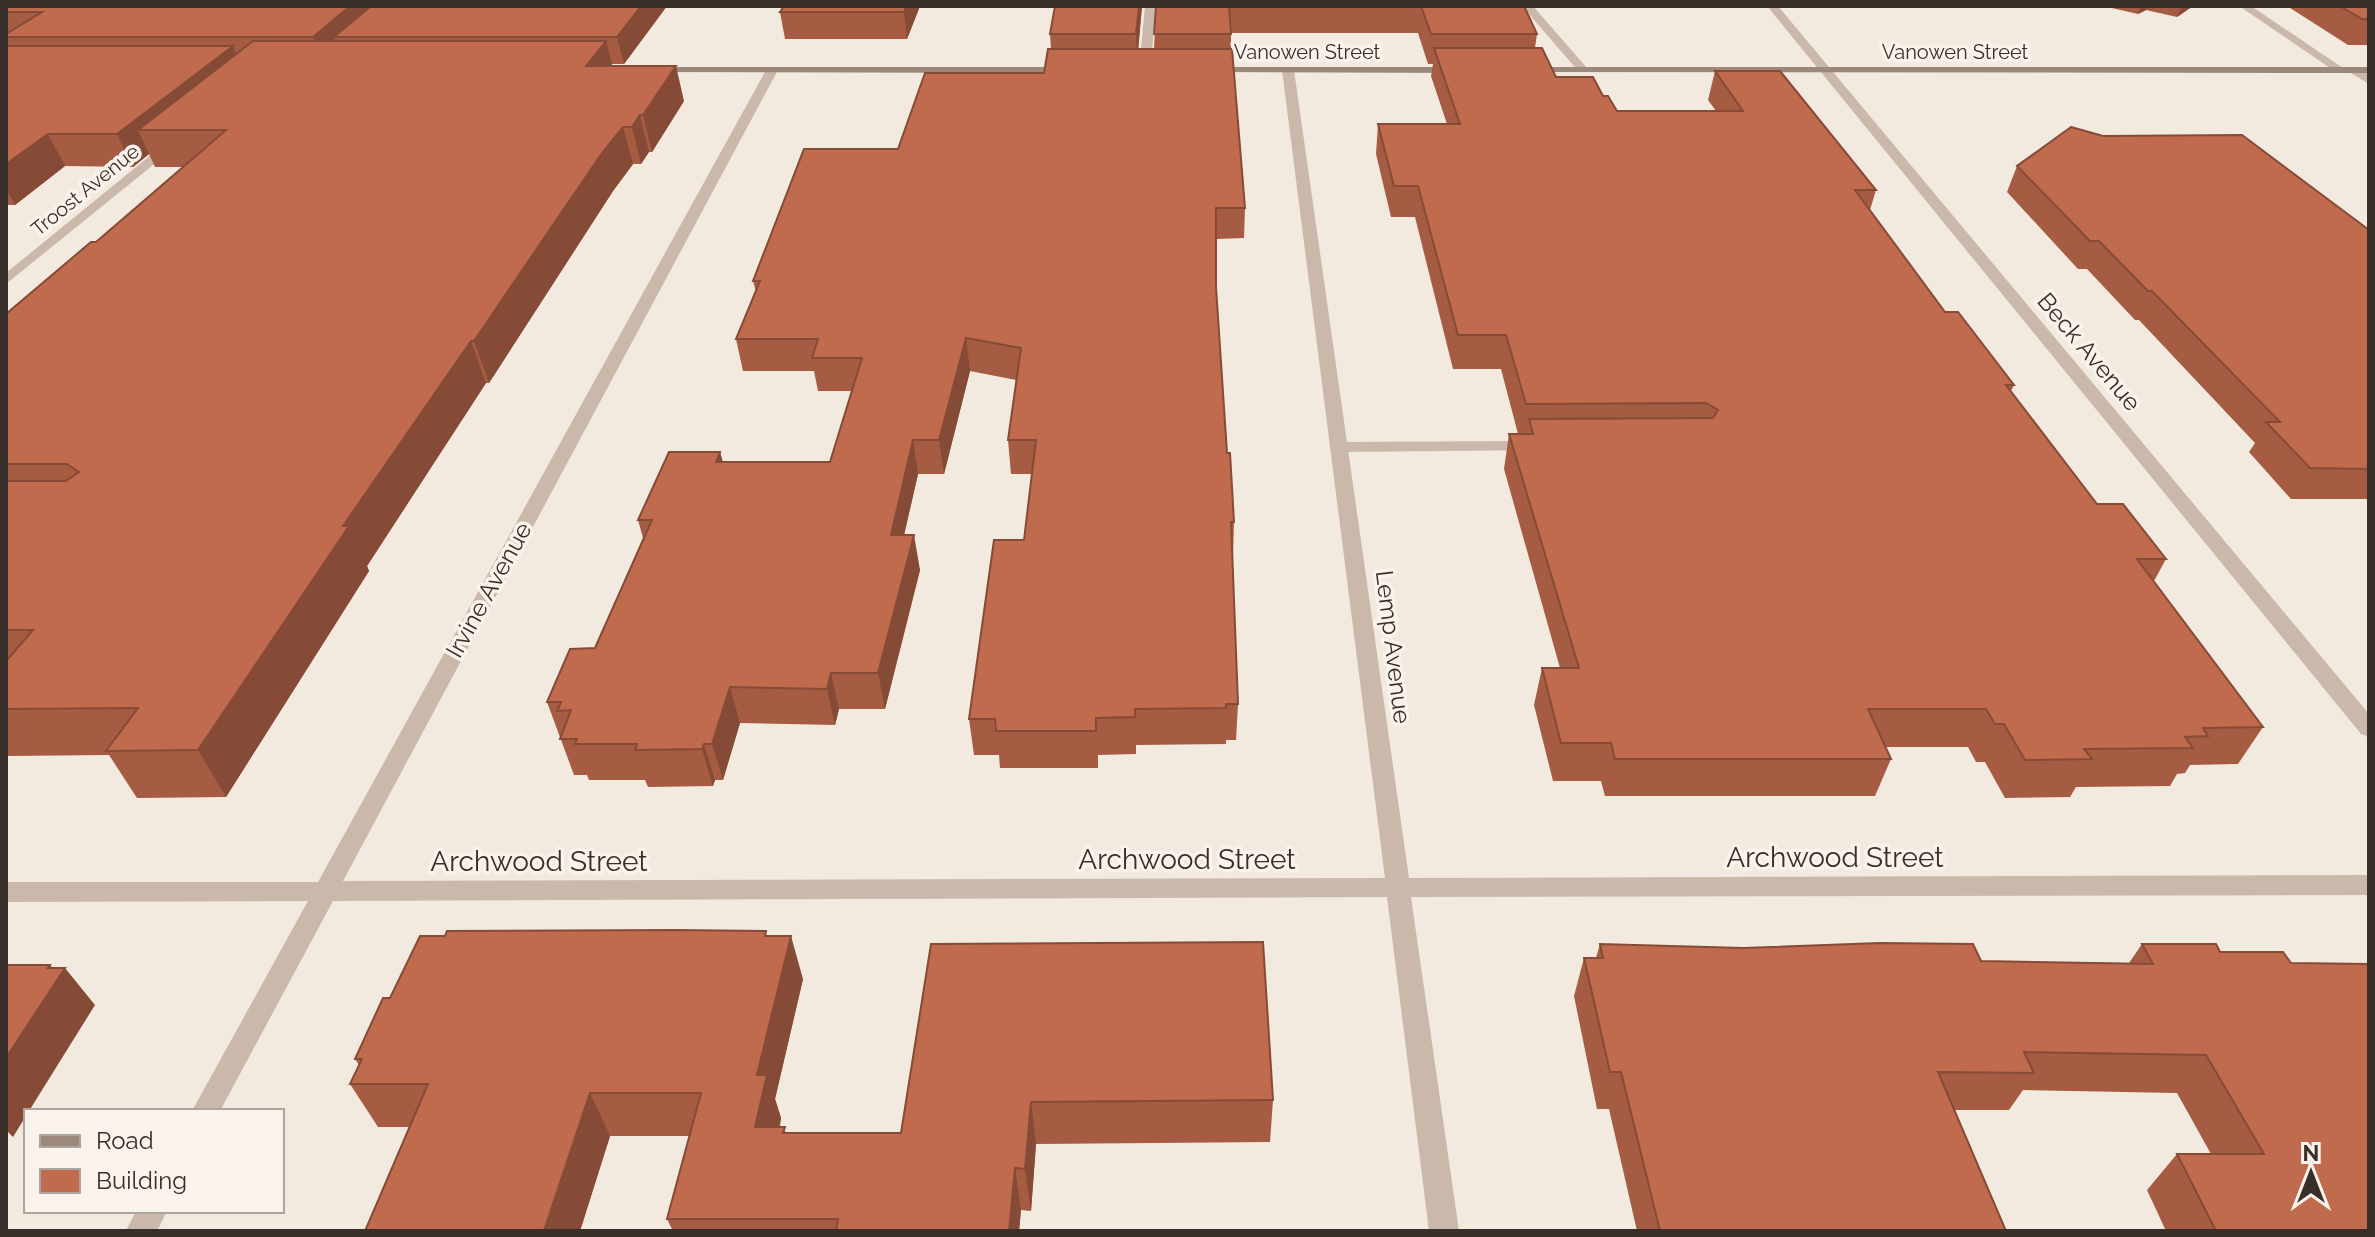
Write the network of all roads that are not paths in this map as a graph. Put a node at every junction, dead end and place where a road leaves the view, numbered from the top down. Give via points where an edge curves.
1 (1150, 6) edge
2 (1527, 6) edge
3 (1772, 6) edge
4 (2244, 6) edge
5 (639, 70) edge
6 (772, 70) junction
7 (1086, 70) edge
8 (1130, 70) edge
9 (1145, 70) junction
10 (1161, 70) edge
11 (1193, 70) edge
12 (1288, 70) junction
13 (1478, 70) edge
14 (1509, 70) edge
15 (1583, 70) junction
16 (1825, 70) junction
17 (2346, 70) junction
18 (2369, 70) edge
19 (2369, 80) edge
20 (191, 130) edge
21 (6, 280) edge
22 (1558, 446) edge
23 (1341, 447) junction
24 (2369, 729) edge
25 (2369, 885) edge
26 (1398, 889) junction
27 (325, 891) junction
28 (6, 892) edge
29 (207, 1109) edge
30 (151, 1213) edge
31 (141, 1231) edge
32 (1444, 1231) edge

1 - 9 street
2 - 15 street
3 - 16 street, Beck Avenue
4 - 17 street
5 - 6 main road
6 - 7 main road
6 - 27 street, Irvine Avenue
8 - 9 main road
9 - 10 main road
11 - 12 main road, Vanowen Street
12 - 13 main road, Vanowen Street
12 - 23 street, Lemp Avenue
14 - 15 main road, Vanowen Street
15 - 16 main road, Vanowen Street
16 - 17 main road, Vanowen Street
16 - 24 street, Beck Avenue
17 - 18 main road, Vanowen Street
17 - 19 street
20 - 21 street, Troost Avenue
22 - 23 street
23 - 26 street, Lemp Avenue
25 - 26 street, Archwood Street
26 - 27 street, Archwood Street
26 - 32 street, Lemp Avenue
27 - 28 street, Archwood Street
27 - 29 street, Irvine Avenue
30 - 31 street

